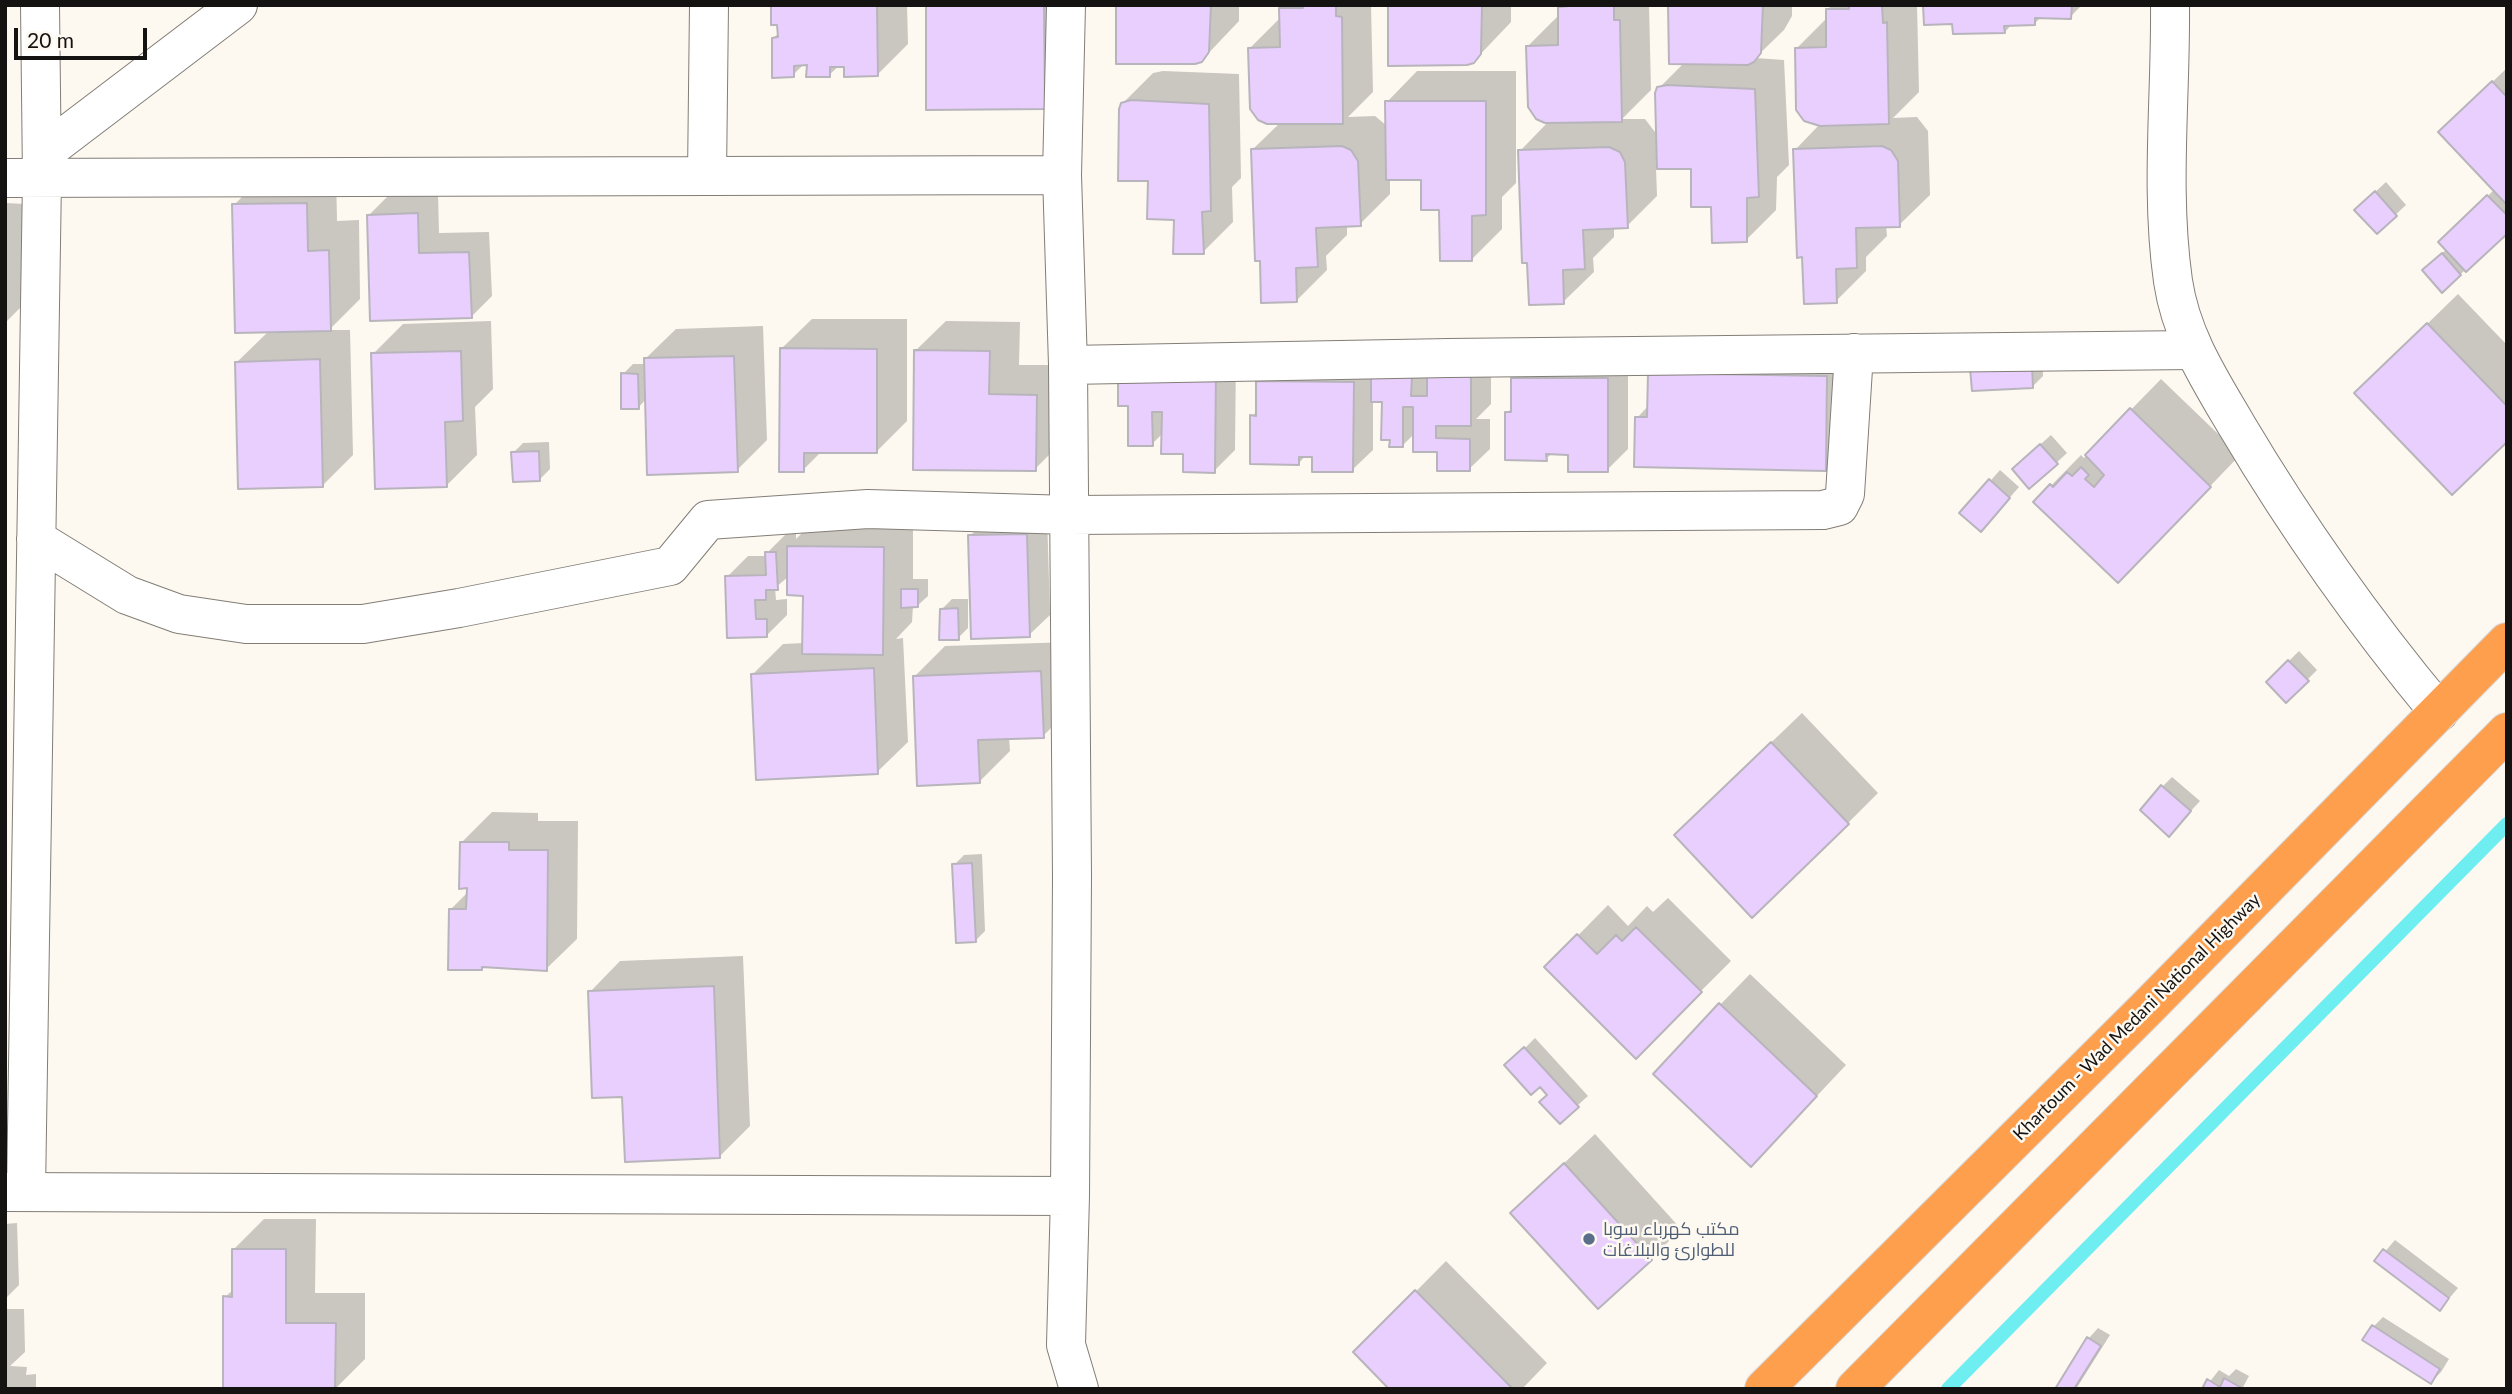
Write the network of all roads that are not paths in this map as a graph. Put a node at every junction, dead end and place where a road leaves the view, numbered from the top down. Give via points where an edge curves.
1 (40, 5) edge
2 (238, 5) edge
3 (709, 5) edge
4 (1066, 5) edge
5 (2170, 5) edge
6 (30, 170) edge
7 (707, 176) junction
8 (1062, 176) junction
9 (2193, 350) junction
10 (1854, 353) junction
11 (1068, 365) junction
12 (1070, 515) junction
13 (36, 539) junction
14 (2507, 642) edge
15 (2439, 712) junction
16 (2507, 732) edge
17 (15, 1192) edge
18 (1070, 1196) junction
19 (1079, 1389) edge
20 (1764, 1389) edge
21 (1855, 1389) edge

1 - 6 street
2 - 6 street
3 - 7 street
4 - 8 street
5 - 9 street via 2170,238 2173,283
6 - 7 street
6 - 13 street
7 - 8 street
8 - 11 street
9 - 10 street
9 - 15 street via 2272,486 2360,614
10 - 11 street
10 - 12 street via 1845,494 1839,506 1823,510
11 - 12 street
12 - 13 street via 868,509 708,520 670,566 363,624 246,624 179,614 127,595
12 - 18 street
13 - 17 street
14 - 15 highway, Khartoum - Wad Medani National Highway
15 - 20 highway, Khartoum - Wad Medani National Highway
16 - 21 highway
17 - 18 street
18 - 19 street via 1066,1345

